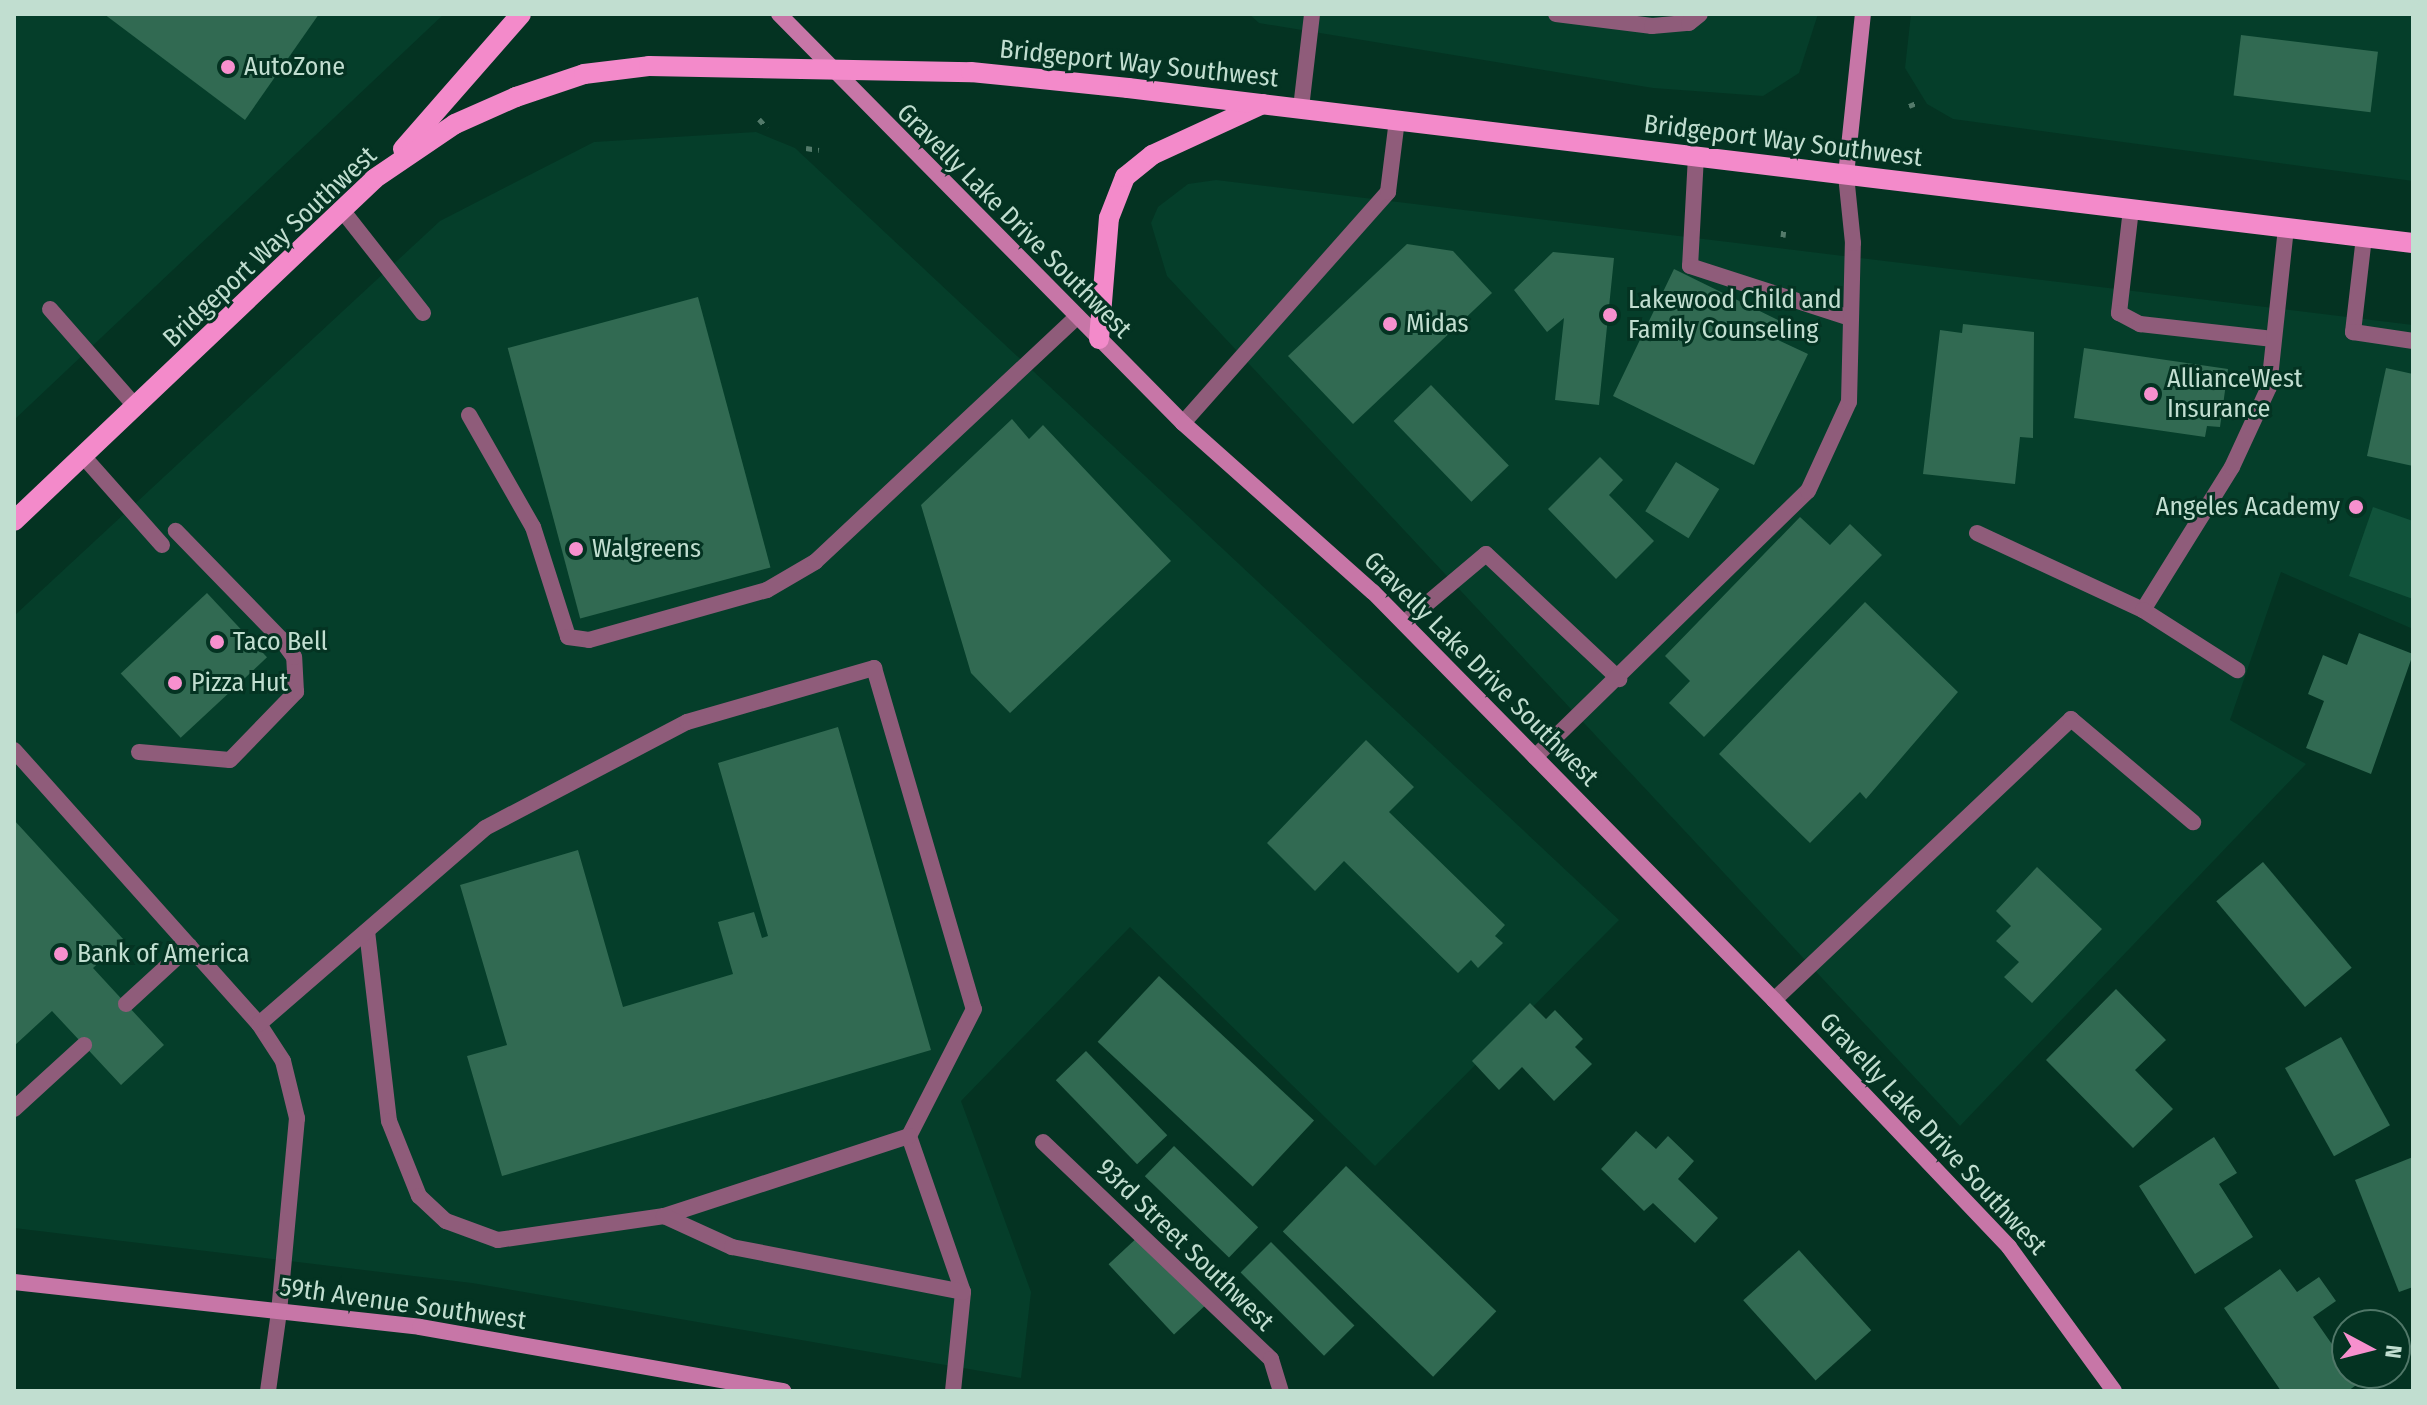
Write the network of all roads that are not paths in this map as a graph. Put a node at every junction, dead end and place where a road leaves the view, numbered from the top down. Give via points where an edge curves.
1 (521, 14) edge
2 (779, 14) edge
3 (1312, 14) edge
4 (1556, 14) edge
5 (1700, 14) edge
6 (1863, 14) edge
7 (826, 67) junction
8 (1263, 104) junction
9 (1301, 108) junction
10 (1397, 120) junction
11 (1696, 156) junction
12 (1846, 175) junction
13 (374, 179) junction
14 (2131, 209) junction
15 (342, 210) junction
16 (2286, 228) junction
17 (2364, 237) junction
18 (2413, 243) edge
19 (50, 309) dead end
20 (423, 313) dead end
21 (1077, 317) junction
22 (1850, 318) junction
23 (1099, 339) junction
24 (2273, 339) junction
25 (2413, 341) edge
26 (136, 407) junction
27 (469, 415) dead end
28 (1183, 423) junction
29 (83, 456) junction
30 (14, 521) edge
31 (176, 531) dead end
32 (1977, 533) dead end
33 (162, 545) dead end
34 (2143, 610) junction
35 (1404, 623) junction
36 (2237, 670) dead end
37 (1619, 679) junction
38 (14, 750) edge
39 (139, 752) dead end
40 (1535, 757) junction
41 (2193, 822) dead end
42 (367, 931) junction
43 (189, 946) junction
44 (1774, 1000) junction
45 (126, 1004) dead end
46 (259, 1024) junction
47 (84, 1045) dead end
48 (14, 1109) edge
49 (909, 1136) junction
50 (1043, 1142) dead end
51 (664, 1216) junction
52 (14, 1282) edge
53 (963, 1292) junction
54 (279, 1312) junction
55 (268, 1391) edge
56 (783, 1391) edge
57 (953, 1391) edge
58 (1281, 1391) edge
59 (2114, 1391) edge

1 - 13 main road
2 - 7 street, Gravelly Lake Drive Southwest
3 - 9 street
4 - 5 street via 1652,26 1689,23
6 - 12 street
7 - 8 main road, Bridgeport Way Southwest via 971,72
7 - 13 main road, Bridgeport Way Southwest via 649,66 584,74 455,124
7 - 21 street, Gravelly Lake Drive Southwest
8 - 9 main road, Bridgeport Way Southwest
8 - 23 main road via 1152,155 1125,177 1109,218
9 - 10 main road, Bridgeport Way Southwest
10 - 11 main road, Bridgeport Way Southwest
10 - 28 street via 1388,192
11 - 12 main road, Bridgeport Way Southwest
11 - 22 street via 1690,266
12 - 14 main road, Bridgeport Way Southwest
12 - 22 street
13 - 15 main road, Bridgeport Way Southwest
14 - 16 main road, Bridgeport Way Southwest
14 - 24 street via 2119,313 2140,324
15 - 20 street
15 - 26 main road, Bridgeport Way Southwest
16 - 17 main road, Bridgeport Way Southwest
16 - 24 street
17 - 18 main road, Bridgeport Way Southwest
17 - 25 street via 2353,332
19 - 26 street
21 - 23 street, Gravelly Lake Drive Southwest
21 - 27 street via 799,572 767,590 589,640 568,637 533,527
22 - 37 street via 1849,402 1808,491
23 - 28 street, Gravelly Lake Drive Southwest
24 - 34 street via 2269,387 2232,467
26 - 29 main road, Bridgeport Way Southwest
28 - 35 street, Gravelly Lake Drive Southwest
29 - 30 main road, Bridgeport Way Southwest
29 - 33 street
31 - 39 street via 281,639 294,657 296,692 230,760
32 - 34 street
34 - 36 street
35 - 37 street via 1486,554
35 - 40 street, Gravelly Lake Drive Southwest
37 - 40 street
38 - 43 street
40 - 44 street, Gravelly Lake Drive Southwest
41 - 44 street via 2071,719
42 - 46 street
42 - 49 street via 485,828 687,722 874,668 974,1009
42 - 51 street via 389,1121 419,1196 446,1221 498,1240
43 - 45 street
43 - 46 street
44 - 59 street, Gravelly Lake Drive Southwest via 2009,1247
46 - 54 street via 283,1061 297,1118
47 - 48 street
49 - 51 street
49 - 53 street
50 - 58 street, 93rd Street Southwest via 1271,1359
51 - 53 street via 732,1247
52 - 54 street, 59th Avenue Southwest
53 - 57 street
54 - 55 street
54 - 56 street, 59th Avenue Southwest via 420,1327

